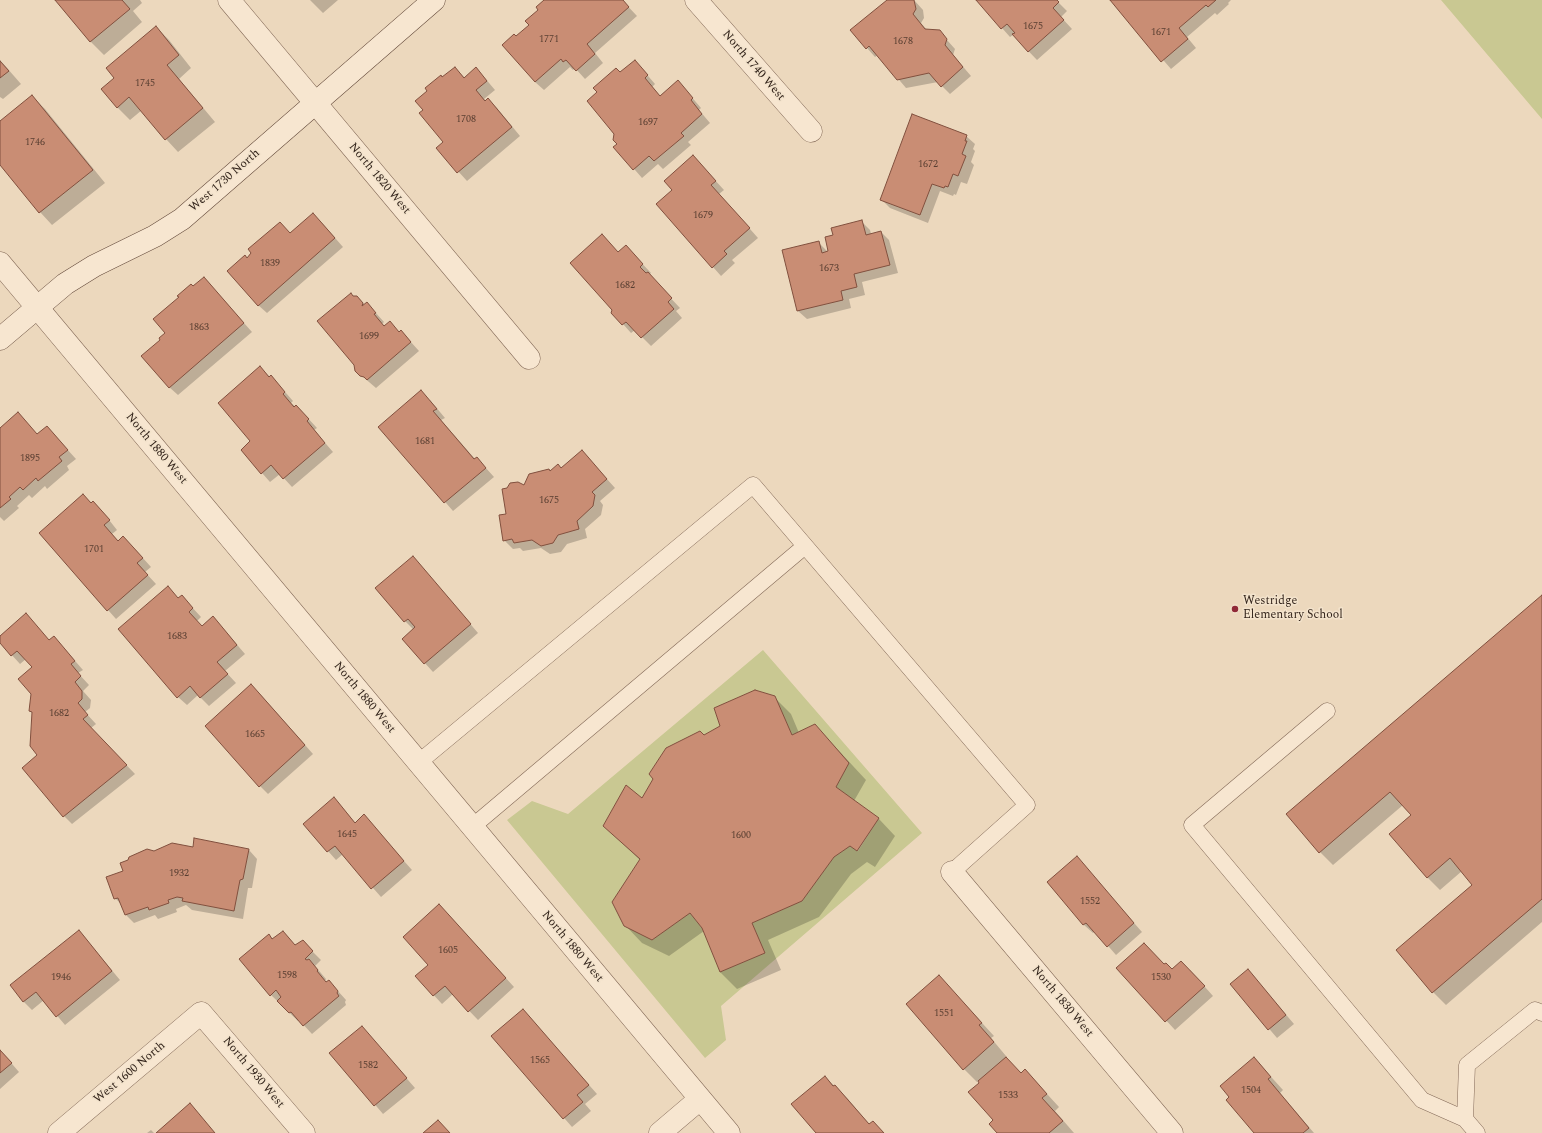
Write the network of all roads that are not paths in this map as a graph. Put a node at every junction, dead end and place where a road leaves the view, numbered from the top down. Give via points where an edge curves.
1 (230, 0) edge
2 (434, 0) edge
3 (696, 0) edge
4 (316, 103) junction
5 (811, 131) dead end
6 (0, 263) edge
7 (37, 307) junction
8 (0, 339) edge
9 (529, 358) dead end
10 (805, 546) junction
11 (1327, 712) dead end
12 (418, 763) junction
13 (472, 827) junction
14 (952, 872) joint
15 (201, 1013) joint
16 (1542, 1013) edge
17 (700, 1100) junction
18 (1465, 1119) junction
19 (59, 1133) edge
20 (304, 1133) edge
21 (660, 1133) edge
22 (729, 1133) edge
23 (1172, 1133) edge
24 (1477, 1133) edge

1 - 4 street, North 1820 West
2 - 4 street, West 1730 North
3 - 5 street, North 1740 West
4 - 7 street, West 1730 North via 182,219 155,236 94,266
4 - 9 street, North 1820 West
6 - 7 street, North 1880 West
7 - 8 street, West 1730 North
7 - 12 street, North 1880 West
10 - 12 lane via 752,485
10 - 13 lane
10 - 14 lane via 1027,805
11 - 18 lane via 1192,825 1422,1100
12 - 13 street, North 1880 West
13 - 17 street, North 1880 West
14 - 23 street, North 1830 West
15 - 19 street, West 1600 North
15 - 20 street, North 1930 West
16 - 18 lane via 1534,1010 1467,1065
17 - 21 street
17 - 22 street, North 1880 West
18 - 24 lane

